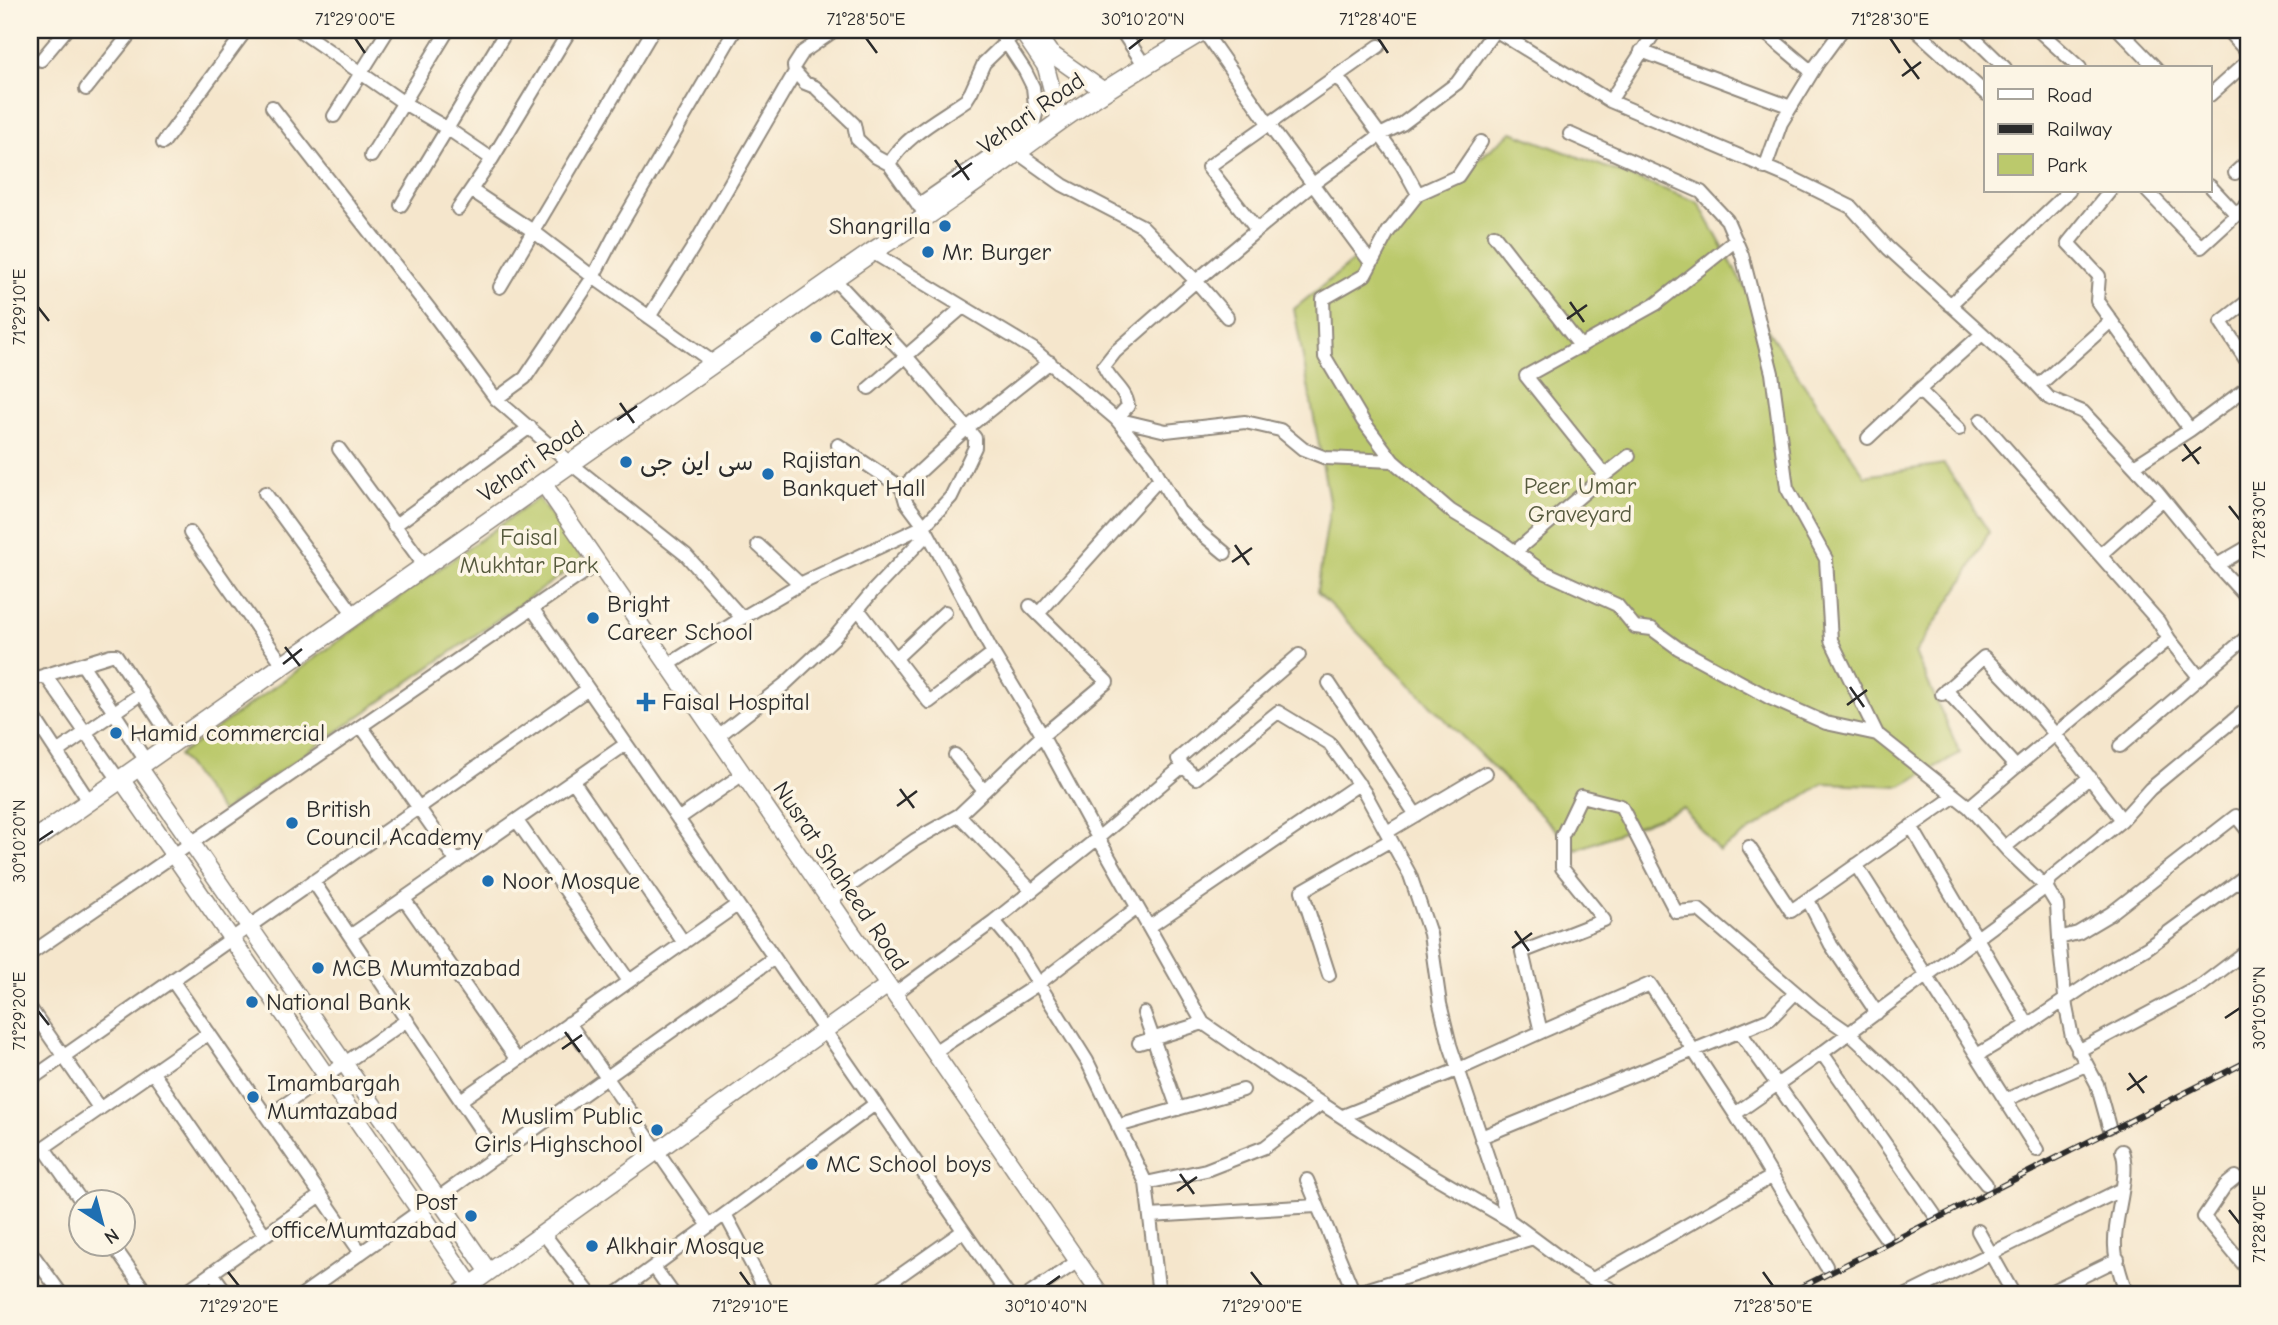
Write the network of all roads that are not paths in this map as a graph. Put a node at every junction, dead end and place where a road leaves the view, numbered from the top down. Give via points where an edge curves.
1 (66, 30) edge
2 (132, 30) edge
3 (246, 30) edge
4 (299, 30) edge
5 (387, 30) edge
6 (448, 30) edge
7 (507, 30) edge
8 (570, 30) edge
9 (653, 30) edge
10 (735, 30) edge
11 (998, 30) edge
12 (1020, 30) edge
13 (1034, 30) edge
14 (1121, 30) edge
15 (1203, 30) edge
16 (1495, 30) edge
17 (1656, 30) edge
18 (1762, 30) edge
19 (1842, 30) edge
20 (1916, 30) edge
21 (1966, 30) edge
22 (2038, 30) edge
23 (2119, 30) edge
24 (2227, 30) edge
25 (827, 32) edge
26 (1006, 43) junction
27 (1379, 46) dead end
28 (1641, 51) junction
29 (2248, 53) edge
30 (41, 60) dead end
31 (2248, 61) edge
32 (1145, 66) junction
33 (2003, 66) edge
34 (2078, 66) edge
35 (2154, 66) edge
36 (795, 72) junction
37 (1812, 72) junction
38 (361, 74) junction
39 (1337, 76) junction
40 (86, 89) dead end
41 (1104, 91) junction
42 (1984, 92) edge
43 (2212, 93) edge
44 (1610, 101) junction
45 (404, 103) junction
46 (272, 107) dead end
47 (1791, 107) junction
48 (334, 116) dead end
49 (1060, 121) junction
50 (1270, 125) junction
51 (448, 129) junction
52 (1570, 134) dead end
53 (1380, 135) junction
54 (1481, 142) dead end
55 (163, 143) dead end
56 (1018, 153) junction
57 (370, 156) dead end
58 (492, 159) junction
59 (2248, 161) edge
60 (889, 164) junction
61 (1765, 168) junction
62 (2235, 173) dead end
63 (1313, 184) junction
64 (2212, 188) edge
65 (471, 190) junction
66 (2068, 192) edge
67 (2109, 192) edge
68 (2148, 192) edge
69 (1418, 194) junction
70 (2248, 204) edge
71 (401, 205) dead end
72 (458, 209) dead end
73 (923, 211) junction
74 (2237, 215) junction
75 (533, 230) junction
76 (1257, 230) junction
77 (1494, 235) dead end
78 (1736, 240) junction
79 (872, 252) junction
80 (1371, 263) junction
81 (593, 277) junction
82 (834, 279) junction
83 (1196, 281) junction
84 (500, 287) dead end
85 (2248, 301) edge
86 (1950, 305) junction
87 (963, 307) junction
88 (649, 317) junction
89 (1227, 317) dead end
90 (2111, 321) junction
91 (1982, 334) junction
92 (1581, 347) junction
93 (906, 356) junction
94 (1049, 362) junction
95 (715, 363) junction
96 (2248, 363) edge
97 (2038, 386) junction
98 (2248, 387) edge
99 (869, 388) dead end
100 (1919, 390) junction
101 (496, 399) junction
102 (1116, 419) junction
103 (1981, 419) dead end
104 (530, 426) junction
105 (967, 428) junction
106 (1959, 429) dead end
107 (2190, 430) junction
108 (1868, 438) dead end
109 (838, 445) dead end
110 (339, 449) dead end
111 (1629, 457) dead end
112 (1393, 461) junction
113 (570, 463) junction
114 (2134, 466) junction
115 (1605, 475) junction
116 (1159, 479) junction
117 (543, 483) junction
118 (902, 488) junction
119 (265, 493) dead end
120 (2163, 499) junction
121 (394, 526) junction
122 (926, 529) junction
123 (190, 533) dead end
124 (758, 545) dead end
125 (2248, 547) edge
126 (1516, 551) junction
127 (1225, 553) dead end
128 (2100, 555) junction
129 (598, 563) junction
130 (424, 565) junction
131 (2217, 565) junction
132 (800, 584) junction
133 (2248, 599) edge
134 (532, 608) junction
135 (858, 609) junction
136 (945, 612) dead end
137 (355, 616) junction
138 (742, 618) junction
139 (2248, 636) edge
140 (2169, 639) junction
141 (993, 653) junction
142 (1299, 655) dead end
143 (896, 658) junction
144 (82, 664) junction
145 (668, 665) junction
146 (284, 666) junction
147 (46, 675) junction
148 (2199, 677) junction
149 (30, 680) edge
150 (1329, 683) dead end
151 (588, 689) junction
152 (142, 692) junction
153 (2248, 708) edge
154 (30, 711) edge
155 (114, 712) junction
156 (361, 726) junction
157 (85, 732) junction
158 (1877, 734) junction
159 (2055, 734) junction
160 (1042, 736) junction
161 (717, 737) junction
162 (174, 742) junction
163 (626, 744) junction
164 (2120, 746) dead end
165 (57, 752) junction
166 (955, 755) dead end
167 (142, 764) junction
168 (1183, 766) junction
169 (2016, 767) junction
170 (1486, 773) dead end
171 (743, 774) junction
172 (2090, 777) junction
173 (120, 780) junction
174 (573, 781) junction
175 (1359, 784) junction
176 (984, 791) junction
177 (1955, 796) junction
178 (89, 801) junction
179 (418, 807) junction
180 (1969, 807) junction
181 (959, 815) junction
182 (1416, 815) junction
183 (678, 820) junction
184 (2122, 820) junction
185 (517, 821) junction
186 (1911, 826) junction
187 (2248, 831) edge
188 (1389, 836) junction
189 (1098, 838) junction
190 (31, 839) edge
191 (191, 842) junction
192 (1749, 847) dead end
193 (2005, 847) junction
194 (173, 855) junction
195 (457, 862) junction
196 (1856, 865) junction
197 (2248, 874) edge
198 (313, 881) junction
199 (2046, 887) junction
200 (1032, 891) junction
201 (404, 899) junction
202 (830, 900) junction
203 (1808, 900) junction
204 (737, 905) junction
205 (1137, 908) junction
206 (994, 921) junction
207 (249, 926) junction
208 (1149, 927) junction
209 (350, 936) junction
210 (1977, 938) junction
211 (2059, 938) junction
212 (230, 939) junction
213 (684, 943) junction
214 (2248, 950) edge
215 (30, 954) edge
216 (774, 958) junction
217 (1329, 975) dead end
218 (1927, 976) junction
219 (172, 980) junction
220 (629, 981) junction
221 (1038, 984) junction
222 (891, 989) junction
223 (1795, 993) junction
224 (2065, 1000) junction
225 (30, 1008) edge
226 (1144, 1013) dead end
227 (1877, 1013) junction
228 (407, 1020) junction
229 (569, 1023) junction
230 (1203, 1023) junction
231 (2028, 1026) junction
232 (824, 1031) junction
233 (1541, 1032) junction
234 (1740, 1032) junction
235 (209, 1033) junction
236 (1849, 1033) junction
237 (1153, 1040) junction
238 (1139, 1043) dead end
239 (1693, 1051) junction
240 (2078, 1051) junction
241 (934, 1052) junction
242 (1822, 1053) junction
243 (1977, 1055) junction
244 (63, 1057) junction
245 (517, 1060) junction
246 (344, 1063) junction
247 (2086, 1065) junction
248 (1457, 1070) junction
249 (153, 1073) junction
250 (326, 1076) junction
251 (607, 1078) junction
252 (30, 1080) edge
253 (1776, 1083) junction
254 (1242, 1090) dead end
255 (461, 1100) junction
256 (2005, 1100) junction
257 (1322, 1103) junction
258 (875, 1104) junction
259 (1178, 1108) junction
260 (100, 1109) junction
261 (1735, 1114) junction
262 (1343, 1116) junction
263 (267, 1117) junction
264 (1118, 1126) junction
265 (2109, 1127) dead end
266 (1481, 1138) junction
267 (44, 1148) junction
268 (2037, 1150) dead end
269 (657, 1152) junction
270 (2122, 1152) dead end
271 (498, 1156) junction
272 (30, 1157) edge
273 (1773, 1176) junction
274 (2236, 1177) dead end
275 (1307, 1181) dead end
276 (1146, 1183) junction
277 (1986, 1184) dead end
278 (72, 1188) edge
279 (2122, 1189) junction
280 (321, 1195) junction
281 (438, 1198) junction
282 (1316, 1206) junction
283 (420, 1210) junction
284 (726, 1214) junction
285 (1934, 1214) dead end
286 (1150, 1216) junction
287 (1509, 1220) junction
288 (709, 1226) junction
289 (963, 1231) junction
290 (1978, 1231) dead end
291 (543, 1233) junction
292 (265, 1235) junction
293 (1533, 1238) junction
294 (1886, 1238) dead end
295 (30, 1251) edge
296 (361, 1253) junction
297 (1990, 1254) junction
298 (122, 1258) edge
299 (2118, 1259) junction
300 (1078, 1261) junction
301 (1826, 1266) dead end
302 (654, 1267) junction
303 (2248, 1270) edge
304 (489, 1272) junction
305 (212, 1273) junction
306 (1593, 1279) junction
307 (890, 1283) junction
308 (471, 1285) junction
309 (1352, 1294) edge
310 (62, 1295) edge
311 (148, 1295) edge
312 (181, 1295) edge
313 (228, 1295) edge
314 (302, 1295) edge
315 (457, 1295) edge
316 (591, 1295) edge
317 (615, 1295) edge
318 (674, 1295) edge
319 (768, 1295) edge
320 (872, 1295) edge
321 (898, 1295) edge
322 (1007, 1295) edge
323 (1028, 1295) edge
324 (1101, 1295) edge
325 (1159, 1295) edge
326 (1621, 1295) edge
327 (1907, 1295) edge
328 (2014, 1295) edge
329 (2044, 1295) edge
330 (2128, 1295) edge

1 - 30 street
2 - 40 street
3 - 55 street
4 - 38 street
5 - 38 street
6 - 45 street
7 - 51 street
8 - 58 street
9 - 75 street
10 - 81 street
11 - 26 street
12 - 26 street
12 - 49 street via 1046,67
13 - 41 street via 1050,53
14 - 32 street
15 - 32 main road, Vehari Road
15 - 50 street
16 - 44 street
16 - 53 street via 1457,83
17 - 28 street
18 - 37 street
19 - 37 street
20 - 42 street
21 - 33 street
22 - 34 street
23 - 35 street
24 - 29 street
25 - 36 street via 803,52
26 - 60 street via 984,63 966,100 906,141
26 - 73 street via 1033,87 1034,122
27 - 39 street
28 - 44 street
28 - 47 street
31 - 43 street
32 - 41 main road, Vehari Road
36 - 60 street via 854,124 858,139
36 - 88 street
37 - 47 street
38 - 45 street
38 - 48 street
39 - 50 street
39 - 53 street
41 - 49 main road, Vehari Road
44 - 61 street
45 - 51 street
45 - 57 street
46 - 101 street
47 - 61 street
49 - 56 main road, Vehari Road
50 - 63 street
50 - 76 street via 1208,167
51 - 58 street
51 - 71 street
52 - 78 street via 1700,192 1727,220
53 - 63 street
53 - 69 street
54 - 69 street via 1458,176
56 - 73 main road, Vehari Road
56 - 83 street via 1063,185 1142,226
58 - 65 street
59 - 62 street
60 - 73 street
61 - 86 street via 1851,207
63 - 76 street
63 - 80 street
64 - 74 street
65 - 72 street
65 - 75 street
66 - 86 street
67 - 90 street via 2068,243 2099,276 2096,302
68 - 74 street via 2201,247
69 - 80 street
70 - 74 street
73 - 79 main road, Vehari Road
75 - 81 street
75 - 84 street
76 - 83 street
77 - 92 street
78 - 92 street via 1656,304
78 - 158 street via 1772,373 1787,488 1826,559 1830,640
79 - 82 main road, Vehari Road
79 - 87 street
80 - 112 street via 1364,275 1323,299 1325,357
81 - 88 street
81 - 101 street via 525,378
82 - 93 street
82 - 95 main road, Vehari Road
83 - 89 street
83 - 102 street via 1107,360 1106,372 1127,399 1128,406
85 - 96 street via 2221,322
86 - 91 street
87 - 93 street
87 - 94 street
88 - 95 street
90 - 97 street
90 - 107 street
91 - 97 street
91 - 100 street
92 - 115 street via 1526,376
93 - 99 street
93 - 105 street
94 - 102 street
94 - 105 street
95 - 113 main road, Vehari Road
97 - 114 street via 2049,398 2083,412
98 - 107 street
100 - 106 street
100 - 108 street
101 - 104 street
102 - 112 street via 1166,431 1245,422 1280,430 1303,449 1326,458
102 - 116 street via 1149,459
103 - 128 street
104 - 113 street
104 - 121 street
105 - 118 street
105 - 122 street via 975,447 951,497
107 - 114 street
109 - 118 street
110 - 121 street
111 - 115 street
112 - 126 street via 1451,511
113 - 117 main road, Vehari Road
113 - 138 street via 687,555
114 - 120 street
115 - 126 street
116 - 127 street via 1179,511
116 - 160 street via 1034,610 1107,681
117 - 129 street, Nusrat Shaheed Road
117 - 130 main road, Vehari Road
118 - 122 street via 906,502
119 - 137 street
120 - 128 street
120 - 131 street
121 - 130 street
122 - 132 street
122 - 135 street
122 - 141 street
123 - 146 street
124 - 132 street
125 - 131 street
126 - 158 street via 1542,571 1617,606 1635,628 1652,629 1770,698 1826,723
128 - 140 street
129 - 134 street
129 - 145 street, Nusrat Shaheed Road
130 - 137 main road, Vehari Road
131 - 133 street
132 - 138 street
134 - 151 street
134 - 156 street
135 - 143 street
135 - 161 street via 785,684
136 - 143 street
137 - 146 main road, Vehari Road
138 - 145 street
139 - 148 street
140 - 148 street
140 - 159 street
141 - 143 street via 929,702
141 - 160 street
142 - 168 street via 1178,759
144 - 147 street
144 - 152 street via 116,656
144 - 155 street
145 - 161 street, Nusrat Shaheed Road
146 - 162 main road, Vehari Road
147 - 149 street
147 - 157 street
148 - 164 street
150 - 182 street
151 - 163 street
151 - 179 street
152 - 155 street
152 - 162 street
153 - 184 street via 2150,789
154 - 165 street
155 - 157 street
155 - 167 street
156 - 179 street
156 - 191 street
157 - 165 street
157 - 173 street
158 - 177 street
159 - 169 street
159 - 169 street via 1984,657 1944,693
159 - 172 street
160 - 176 street
160 - 189 street
161 - 171 street, Nusrat Shaheed Road
162 - 167 main road, Vehari Road
163 - 174 street
163 - 183 street
165 - 178 street
166 - 176 street
167 - 173 main road, Vehari Road
167 - 191 street
168 - 175 street via 1196,778 1278,712 1329,743
168 - 189 street
169 - 180 street
170 - 182 street
171 - 183 street
171 - 202 street, Nusrat Shaheed Road
172 - 184 street
172 - 193 street
173 - 178 main road, Vehari Road
173 - 194 street
174 - 185 street
174 - 213 street
175 - 188 street
175 - 208 street
176 - 181 street
177 - 180 street
177 - 186 street
178 - 190 main road, Vehari Road
179 - 195 street
179 - 198 street
180 - 193 street
181 - 200 street
181 - 202 street
182 - 188 street
183 - 204 street
184 - 199 street
185 - 195 street
185 - 220 street
186 - 196 street
186 - 210 street
187 - 211 street via 2236,816 2110,914 2078,933
188 - 217 street via 1302,891
188 - 248 street via 1430,934 1440,1004
189 - 200 street
189 - 205 street
191 - 194 street
191 - 207 street
192 - 203 street via 1791,911
193 - 199 street
194 - 212 street
194 - 215 street
195 - 201 street
196 - 203 street
196 - 218 street
197 - 224 street via 2147,948
198 - 207 street
198 - 209 street
199 - 210 street
199 - 211 street via 2057,905
200 - 206 street
201 - 209 street
201 - 245 street
202 - 222 street, Nusrat Shaheed Road
203 - 227 street via 1831,945
204 - 213 street
204 - 216 street
205 - 208 street
205 - 221 street
206 - 221 street
206 - 222 street
207 - 212 street
207 - 246 street
208 - 230 street
209 - 228 street
210 - 218 street
210 - 231 street
211 - 224 street
212 - 219 street
212 - 250 street
213 - 220 street
214 - 240 street via 2202,985
216 - 232 street
216 - 251 street
218 - 227 street
218 - 243 street
219 - 235 street
219 - 244 street
220 - 229 street
221 - 241 street
221 - 264 street via 1087,1060
222 - 232 street
222 - 241 street, Nusrat Shaheed Road
223 - 233 street via 1699,909 1676,912 1621,806 1581,796 1562,836 1562,868 1604,920 1522,952
223 - 234 street via 1770,1019
223 - 236 street
224 - 231 street
224 - 240 street
225 - 244 street
226 - 237 street
227 - 236 street
228 - 246 street
228 - 255 street
229 - 245 street
229 - 251 street
230 - 237 street
230 - 257 street
231 - 243 street
232 - 258 street
232 - 269 street
233 - 239 street via 1650,984
233 - 248 street
234 - 239 street
234 - 253 street
235 - 249 street
235 - 263 street
236 - 242 street
236 - 277 street via 1905,1085
237 - 238 street
237 - 259 street
239 - 261 street
239 - 266 street
240 - 247 street
241 - 300 street, Nusrat Shaheed Road
242 - 253 street
242 - 285 street
243 - 256 street
244 - 252 street
244 - 260 street
245 - 255 street
246 - 250 street
246 - 281 street
247 - 256 street
247 - 265 street via 2097,1084
248 - 262 street
248 - 266 street
249 - 260 street
249 - 292 street
250 - 263 street
250 - 283 street
251 - 269 street
251 - 271 street
253 - 261 street
253 - 294 street
254 - 259 street
255 - 271 street
256 - 268 street
257 - 262 street
257 - 276 street via 1265,1147 1206,1170
258 - 284 street
258 - 289 street
259 - 264 street
260 - 267 street
261 - 273 street
262 - 287 street
263 - 280 street
264 - 276 street
266 - 287 street
267 - 272 street
267 - 278 street
269 - 288 street
269 - 291 street
270 - 279 street
271 - 281 street
273 - 301 street
273 - 306 street
274 - 303 street via 2204,1217
275 - 282 street
276 - 286 street
279 - 297 street
279 - 299 street via 2115,1245
280 - 292 street
280 - 296 street
281 - 283 street
281 - 304 street
282 - 286 street
282 - 309 street
283 - 296 street
283 - 308 street
284 - 288 street
284 - 319 street
286 - 325 street
287 - 293 street
288 - 302 street
289 - 307 street
289 - 322 street
290 - 297 street
291 - 304 street
291 - 316 street
292 - 305 street
293 - 306 street
293 - 309 street
295 - 310 street
296 - 314 street
297 - 327 street
297 - 328 street
298 - 311 street
299 - 329 street
299 - 330 street
300 - 323 street
300 - 324 street, Nusrat Shaheed Road
302 - 317 street
302 - 318 street
304 - 308 street
305 - 312 street
305 - 313 street
306 - 326 street
307 - 320 street
307 - 321 street
308 - 315 street

